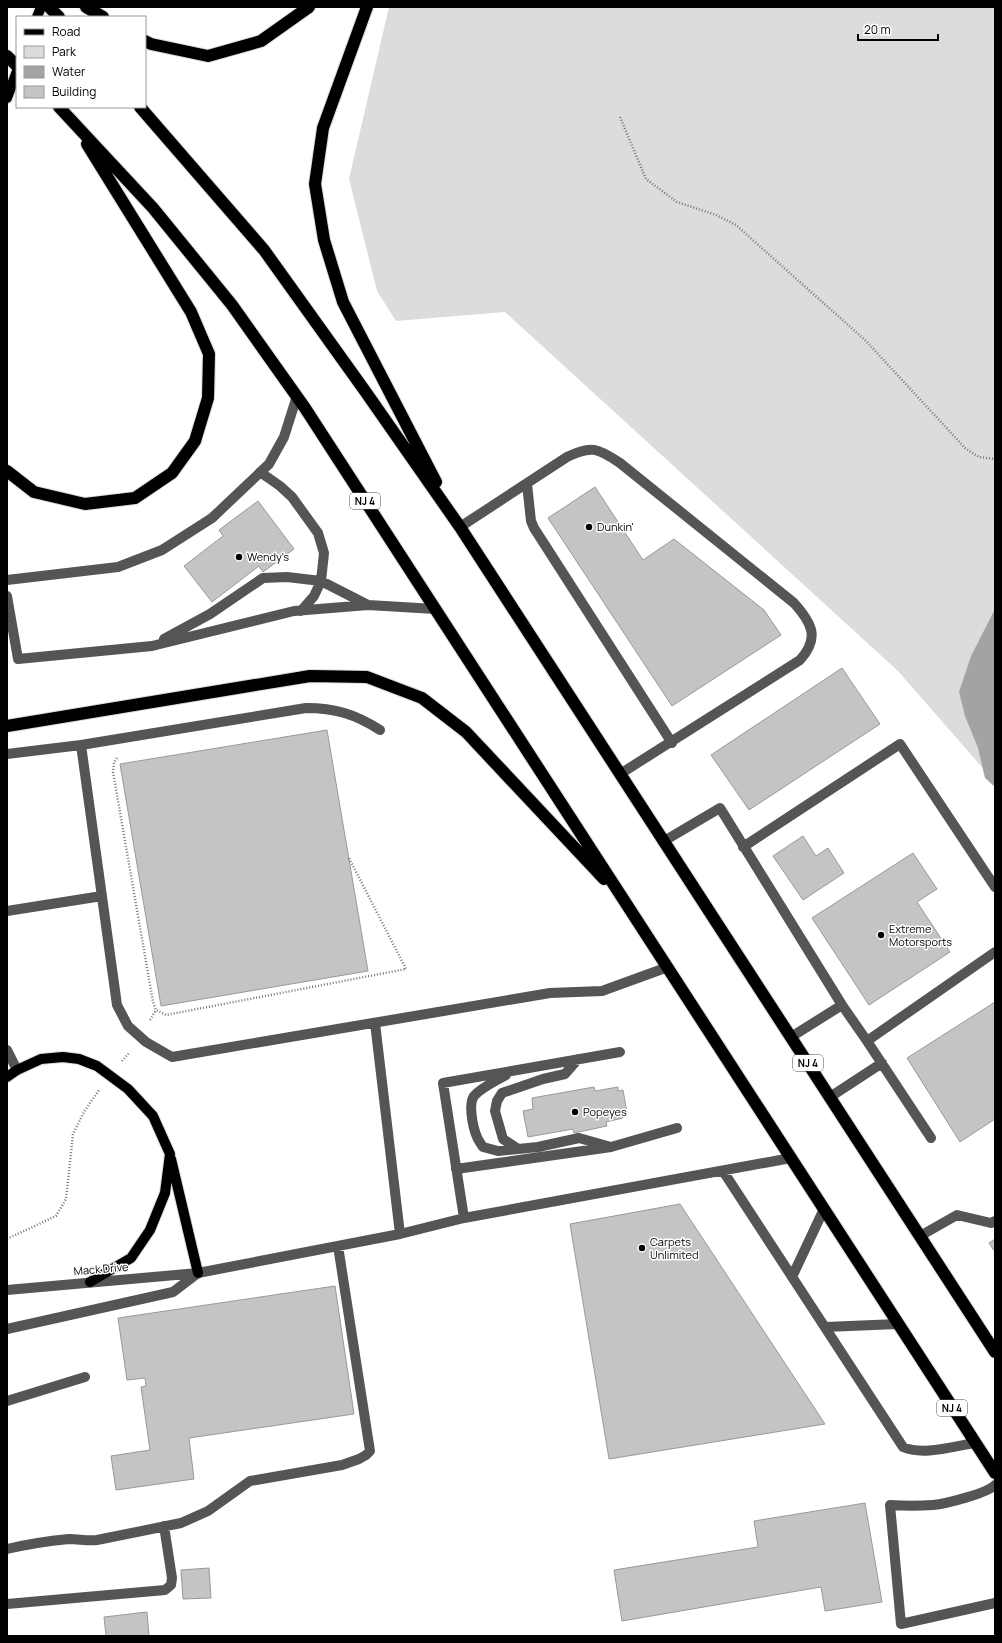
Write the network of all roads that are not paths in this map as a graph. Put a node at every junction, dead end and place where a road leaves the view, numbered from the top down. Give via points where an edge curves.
1 (49, 7) edge
2 (86, 7) edge
3 (309, 7) edge
4 (367, 7) edge
5 (58, 16) edge
6 (101, 16) edge
7 (146, 42) edge
8 (7, 56) edge
9 (16, 65) edge
10 (16, 74) edge
11 (7, 98) edge
12 (60, 108) edge
13 (141, 108) edge
14 (72, 120) junction
15 (297, 396) junction
16 (7, 471) edge
17 (260, 472) junction
18 (526, 484) junction
19 (460, 527) junction
20 (7, 580) edge
21 (321, 580) junction
22 (7, 596) edge
23 (368, 606) junction
24 (435, 609) junction
25 (301, 611) junction
26 (152, 646) junction
27 (7, 726) edge
28 (380, 730) dead end
29 (672, 743) junction
30 (80, 744) junction
31 (7, 754) edge
32 (620, 774) junction
33 (664, 841) junction
34 (743, 847) junction
35 (995, 888) edge
36 (102, 896) junction
37 (627, 904) junction
38 (7, 911) edge
39 (995, 952) edge
40 (668, 967) junction
41 (842, 1005) junction
42 (375, 1023) junction
43 (791, 1037) junction
44 (867, 1041) junction
45 (7, 1050) edge
46 (620, 1052) dead end
47 (578, 1059) junction
48 (882, 1063) junction
49 (17, 1070) junction
50 (511, 1071) junction
51 (7, 1077) edge
52 (830, 1097) junction
53 (677, 1128) dead end
54 (931, 1138) dead end
55 (611, 1147) junction
56 (518, 1149) junction
57 (170, 1154) junction
58 (791, 1158) junction
59 (456, 1169) junction
60 (723, 1171) junction
61 (824, 1209) junction
62 (464, 1218) junction
63 (995, 1221) edge
64 (400, 1234) junction
65 (920, 1236) junction
66 (338, 1246) junction
67 (198, 1273) junction
68 (792, 1276) junction
69 (90, 1282) junction
70 (7, 1290) edge
71 (898, 1324) junction
72 (825, 1327) junction
73 (7, 1329) edge
74 (995, 1352) edge
75 (85, 1377) dead end
76 (7, 1401) edge
77 (975, 1443) junction
78 (995, 1473) edge
79 (995, 1485) edge
80 (164, 1526) junction
81 (7, 1549) edge
82 (995, 1603) edge
83 (7, 1604) edge

1 - 5 highway
2 - 6 highway
3 - 7 highway via 261,41 208,56
4 - 19 highway via 323,128 315,184 324,240 343,302
8 - 9 highway
10 - 11 main road
12 - 14 highway, NJ 4
13 - 19 highway, NJ 4 via 264,250
14 - 15 highway, NJ 4 via 153,208 232,305
14 - 16 highway via 191,312 209,354 208,398 195,441 172,473 135,498 84,504 34,492
15 - 17 lane via 284,438 269,464
15 - 24 highway, NJ 4
17 - 20 lane via 212,518 162,550 118,567
17 - 21 lane via 292,497 318,533 324,553
18 - 19 lane
18 - 29 lane via 534,528
18 - 29 lane via 567,457 586,449 608,455 794,603 810,624 813,634 811,643 800,660
19 - 32 highway, NJ 4
21 - 23 lane
21 - 25 lane via 314,596
21 - 26 lane via 263,578 210,614
22 - 26 lane via 18,659
23 - 24 lane
23 - 25 lane
24 - 37 highway, NJ 4
25 - 26 lane
27 - 37 highway via 310,676 367,677 422,698 466,732
28 - 30 lane via 344,712 306,708
29 - 32 lane
30 - 31 lane
30 - 36 lane
32 - 33 highway, NJ 4
33 - 34 lane via 720,808
33 - 43 highway, NJ 4
34 - 35 lane via 900,744
34 - 41 lane
36 - 38 lane
36 - 42 lane via 117,1005 128,1026 146,1042 172,1057
37 - 40 highway, NJ 4
39 - 44 lane
40 - 42 lane via 602,991 556,992
40 - 58 highway, NJ 4
41 - 43 lane
41 - 44 lane
42 - 64 lane
43 - 52 highway, NJ 4
44 - 48 lane
45 - 49 lane
46 - 47 lane
47 - 50 lane
47 - 56 lane via 565,1074 502,1093 495,1111 503,1139
48 - 52 lane
48 - 54 lane
49 - 51 main road
49 - 57 main road via 41,1059 63,1057 79,1059 97,1066 128,1089 153,1116
50 - 56 lane via 480,1091 471,1104 476,1136 484,1147 498,1151
50 - 59 lane via 443,1083
52 - 65 highway, NJ 4
53 - 55 lane
55 - 56 lane via 579,1138
55 - 59 lane
57 - 67 main road
57 - 69 main road via 165,1193 150,1230 131,1258
58 - 60 lane, Mack Drive
58 - 61 highway, NJ 4
59 - 62 lane
60 - 62 lane, Mack Drive
60 - 68 lane
61 - 68 lane
61 - 71 highway, NJ 4
62 - 64 lane, Mack Drive
63 - 65 lane via 991,1223 957,1215
64 - 66 lane, Mack Drive
65 - 74 highway, NJ 4
66 - 67 lane, Mack Drive
66 - 80 lane via 370,1450 358,1460 342,1465 260,1478 244,1484 208,1511 181,1523
67 - 69 lane, Mack Drive
67 - 73 lane via 174,1292
68 - 72 lane
69 - 70 lane, Mack Drive
71 - 72 lane
71 - 77 highway, NJ 4
72 - 77 lane via 903,1447 924,1451
75 - 76 lane
77 - 78 highway, NJ 4
79 - 82 lane via 979,1494 935,1505 890,1505 901,1624
80 - 81 lane via 97,1540 44,1541
80 - 83 lane via 172,1578 171,1585 166,1590

